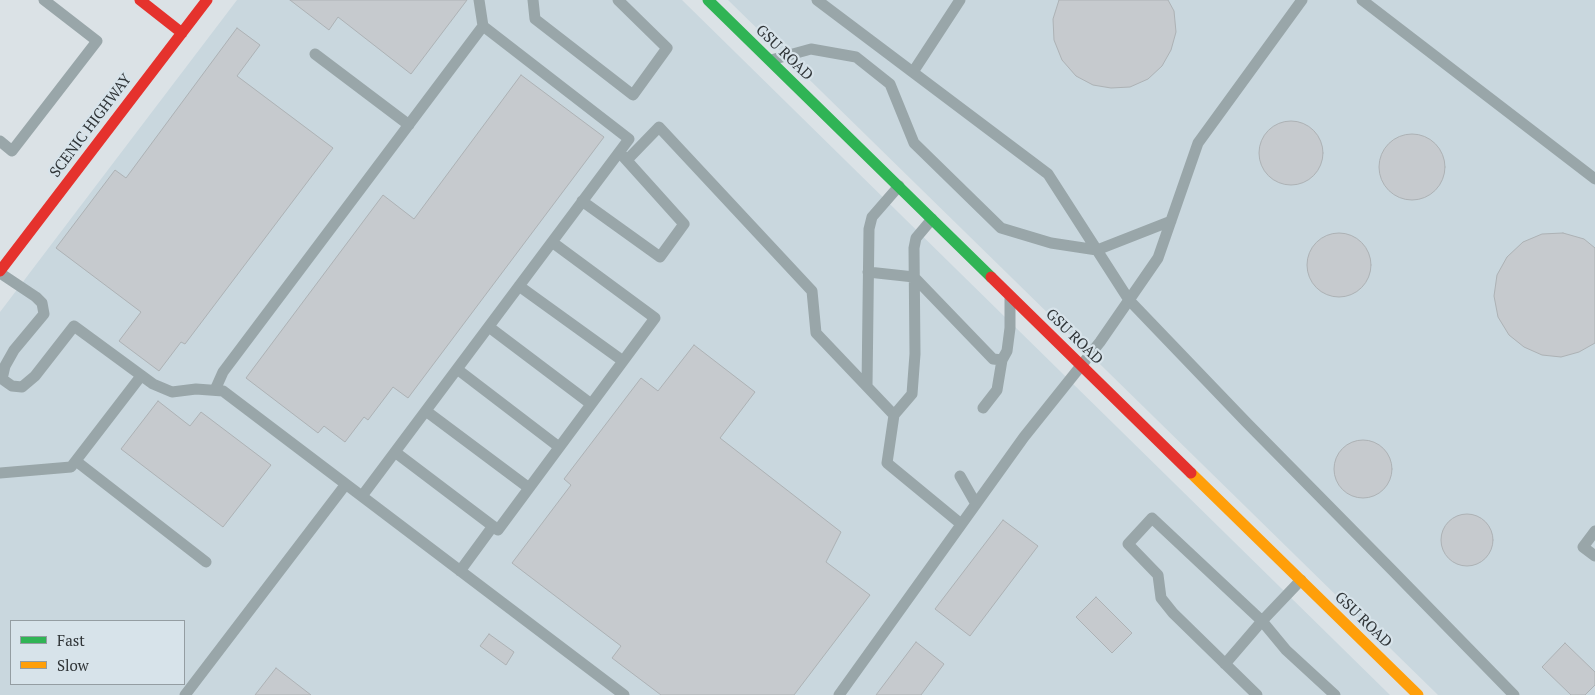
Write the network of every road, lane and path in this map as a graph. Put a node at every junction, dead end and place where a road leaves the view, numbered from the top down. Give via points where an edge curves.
1 (44, 0) edge
2 (140, 0) edge
3 (207, 0) edge
4 (479, 0) edge
5 (533, 0) edge
6 (618, 0) edge
7 (708, 0) edge
8 (817, 0) edge
9 (960, 0) edge
10 (1302, 0) edge
11 (1362, 0) edge
12 (483, 26) junction
13 (182, 33) junction
14 (315, 54) dead end
15 (770, 60) junction
16 (913, 72) junction
17 (409, 124) junction
18 (0, 142) edge
19 (623, 156) junction
20 (1595, 179) edge
21 (899, 186) junction
22 (582, 201) junction
23 (932, 219) junction
24 (1171, 221) junction
25 (552, 242) junction
26 (1097, 250) junction
27 (0, 272) edge
28 (868, 272) junction
29 (914, 277) junction
30 (519, 286) junction
31 (1010, 295) junction
32 (1129, 300) junction
33 (489, 327) junction
34 (1002, 360) junction
35 (623, 361) junction
36 (1082, 365) junction
37 (457, 369) junction
38 (141, 376) junction
39 (867, 386) junction
40 (215, 390) junction
41 (591, 404) junction
42 (983, 408) dead end
43 (426, 411) junction
44 (894, 415) junction
45 (559, 447) junction
46 (395, 452) junction
47 (76, 461) junction
48 (0, 473) edge
49 (960, 476) dead end
50 (346, 484) junction
51 (528, 488) junction
52 (362, 496) junction
53 (976, 504) junction
54 (961, 524) junction
55 (493, 526) junction
56 (1595, 531) edge
57 (1595, 556) edge
58 (206, 562) dead end
59 (460, 571) junction
60 (1301, 580) junction
61 (1262, 621) junction
62 (1225, 664) junction
63 (185, 695) edge
64 (624, 695) edge
65 (839, 695) edge
66 (1257, 695) edge
67 (1335, 695) edge
68 (1418, 695) edge
69 (1514, 695) edge

1 - 18 lane via 96,41 12,151
2 - 13 street
3 - 13 street, SCENIC HIGHWAY
4 - 12 lane
5 - 6 lane via 535,19 633,95 667,48
7 - 15 street, GSU ROAD
8 - 16 lane
9 - 16 lane
10 - 24 lane via 1198,143
11 - 20 lane
12 - 17 lane
12 - 19 lane via 629,139
13 - 27 street, SCENIC HIGHWAY
14 - 17 lane
15 - 21 street, GSU ROAD
15 - 26 lane via 811,49 856,57 890,84 914,143 1001,228 1051,244
16 - 26 lane via 1048,174
17 - 40 lane via 223,372
19 - 22 lane
19 - 22 lane via 684,224 660,257
19 - 39 lane via 659,127 812,291 816,333
21 - 23 street, GSU ROAD
21 - 28 lane via 872,217 868,229
22 - 25 lane
23 - 29 lane via 916,238
23 - 31 street, GSU ROAD
24 - 26 lane
24 - 32 lane via 1158,258
25 - 30 lane
25 - 35 lane via 654,318
26 - 32 lane
27 - 38 lane via 36,297 42,303 44,314 14,350 4,366 2,379 22,388 74,326
28 - 29 lane
28 - 39 lane
29 - 34 lane via 994,359
29 - 44 lane via 912,394
30 - 33 lane
30 - 35 lane
31 - 34 lane via 1010,328 1007,351
31 - 36 street, GSU ROAD
32 - 36 lane
32 - 69 lane
33 - 37 lane
33 - 41 lane
34 - 42 lane via 997,390
35 - 41 lane
36 - 53 lane via 1024,436
36 - 60 street, GSU ROAD
37 - 43 lane
37 - 45 lane
38 - 40 lane via 172,392
38 - 47 lane
39 - 44 lane
40 - 50 lane via 223,391
41 - 45 lane
43 - 46 lane
43 - 51 lane
44 - 54 lane via 888,463
45 - 51 lane
46 - 52 lane
46 - 55 lane
47 - 48 lane via 71,467
47 - 58 lane
49 - 53 lane
50 - 52 lane
50 - 63 lane
51 - 55 lane via 498,530
52 - 59 lane
53 - 54 lane
54 - 65 lane
55 - 59 lane
56 - 57 lane via 1583,547
59 - 64 lane
60 - 61 lane
60 - 68 street, GSU ROAD
61 - 62 lane
61 - 62 lane via 1152,518 1128,544 1158,575 1162,598 1173,613
61 - 67 lane via 1286,650
62 - 66 lane

